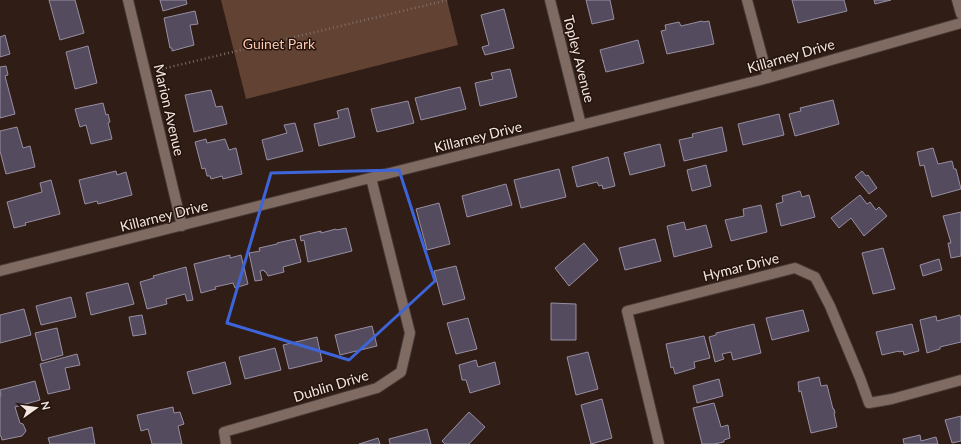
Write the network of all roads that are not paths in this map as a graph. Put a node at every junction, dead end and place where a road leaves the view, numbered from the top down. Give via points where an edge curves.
1 (128, 0) edge
2 (550, 0) edge
3 (747, 0) edge
4 (957, 0) edge
5 (961, 14) edge
6 (961, 23) edge
7 (768, 78) junction
8 (581, 125) junction
9 (371, 178) junction
10 (182, 226) junction
11 (0, 272) edge
12 (961, 380) edge
13 (226, 444) edge
14 (659, 444) edge

1 - 10 street, Marion Avenue
2 - 8 street, Topley Avenue
3 - 7 street
4 - 5 street
6 - 7 street, Killarney Drive
7 - 8 street, Killarney Drive
8 - 9 street, Killarney Drive
9 - 10 street, Killarney Drive
9 - 13 street, Dublin Drive via 410,333 401,372 377,388 224,432
10 - 11 street, Killarney Drive
12 - 14 street, Hymar Drive via 869,403 830,306 815,277 795,268 626,311

